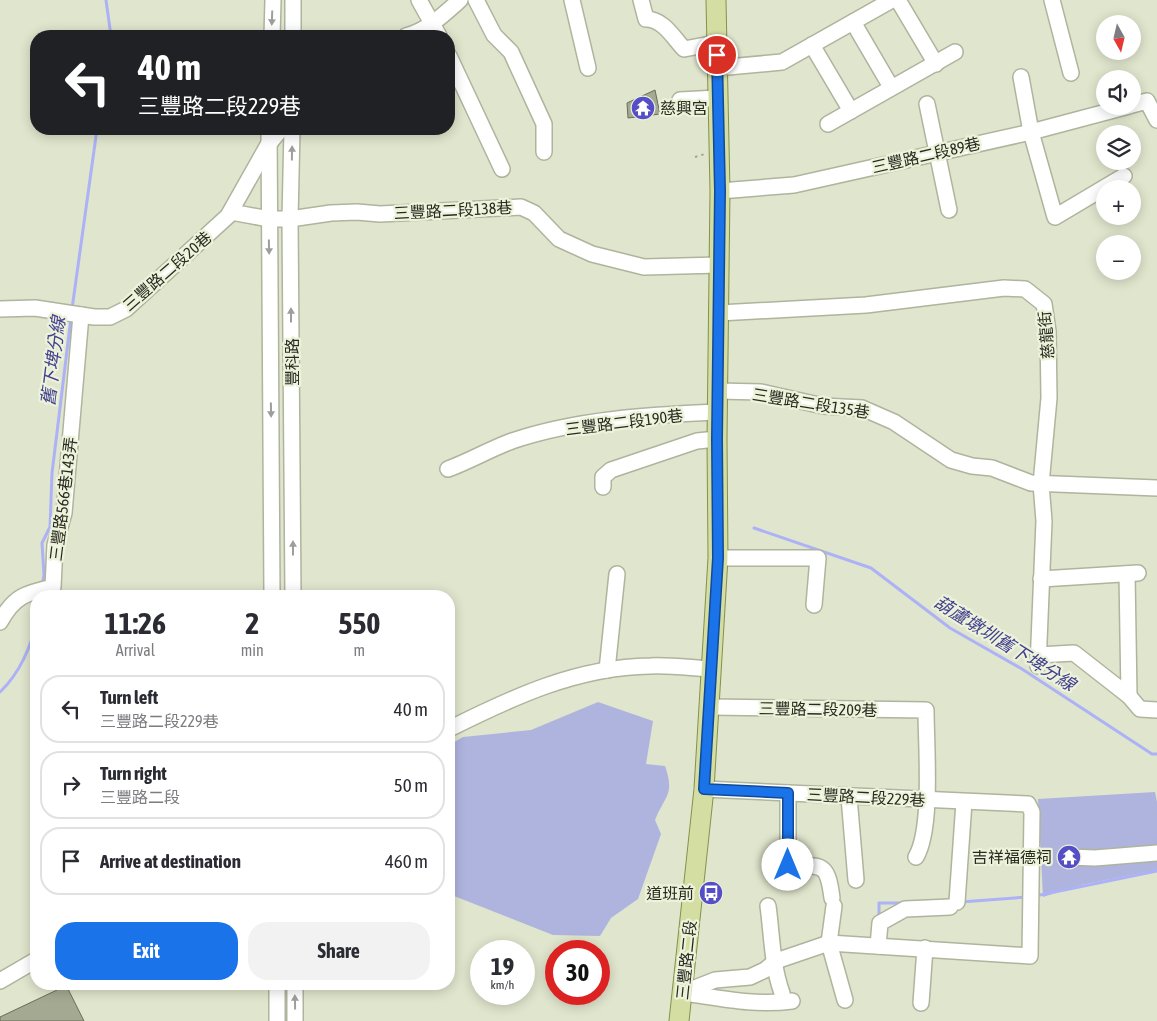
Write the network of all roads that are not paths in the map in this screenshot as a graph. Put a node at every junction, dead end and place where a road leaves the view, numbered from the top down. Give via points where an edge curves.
1 (273, 0) edge
2 (293, 0) edge
3 (419, 0) edge
4 (460, 0) edge
5 (476, 0) edge
6 (572, 0) edge
7 (640, 0) edge
8 (716, 0) edge
9 (892, 0) edge
10 (898, 0) edge
11 (1052, 0) edge
12 (853, 22) junction
13 (272, 30) edge
14 (293, 30) edge
15 (436, 30) edge
16 (716, 42) junction
17 (812, 45) junction
18 (955, 52) dead end
19 (936, 64) junction
20 (588, 68) dead end
21 (717, 68) junction
22 (455, 69) edge
23 (1071, 73) dead end
24 (1021, 77) dead end
25 (891, 87) junction
26 (717, 98) junction
27 (680, 100) dead end
28 (1141, 103) edge
29 (927, 104) dead end
30 (851, 112) junction
31 (1096, 115) edge
32 (1157, 120) edge
33 (828, 124) dead end
34 (1031, 132) junction
35 (269, 135) edge
36 (276, 135) edge
37 (292, 135) edge
38 (268, 145) junction
39 (938, 151) junction
40 (544, 152) dead end
41 (502, 169) dead end
42 (1124, 176) dead end
43 (720, 191) junction
44 (949, 210) dead end
45 (230, 212) junction
46 (269, 219) junction
47 (290, 219) junction
48 (719, 266) junction
49 (0, 309) edge
50 (719, 313) junction
51 (81, 315) junction
52 (718, 391) junction
53 (717, 412) junction
54 (717, 439) junction
55 (448, 469) dead end
56 (1041, 484) junction
57 (604, 487) dead end
58 (1157, 488) edge
59 (718, 558) junction
60 (617, 574) dead end
61 (1042, 579) junction
62 (44, 590) edge
63 (272, 590) edge
64 (294, 590) edge
65 (30, 594) edge
66 (814, 605) dead end
67 (0, 622) edge
68 (711, 669) junction
69 (607, 670) junction
70 (1128, 696) junction
71 (709, 707) junction
72 (1157, 710) edge
73 (455, 726) edge
74 (704, 789) junction
75 (788, 793) junction
76 (849, 797) junction
77 (926, 800) junction
78 (964, 802) junction
79 (1157, 853) edge
80 (916, 857) dead end
81 (1069, 857) dead end
82 (856, 880) dead end
83 (768, 906) dead end
84 (830, 943) junction
85 (878, 946) junction
86 (925, 948) junction
87 (776, 961) junction
88 (30, 964) edge
89 (0, 981) edge
90 (277, 990) edge
91 (295, 990) edge
92 (682, 993) junction
93 (845, 1000) dead end
94 (921, 1003) dead end
95 (277, 1021) edge
96 (295, 1021) edge
97 (678, 1021) edge

1 -> 13 street
2 - 14 street
3 - 15 street
4 - 15 street
5 - 40 street via 494,34 511,52 544,124
6 - 20 street
7 - 16 street via 646,19 654,19 663,26 684,49
8 - 16 main road, 三豐路二段
9 - 12 street
10 - 19 street
11 - 23 street
12 - 17 street
12 - 25 street
16 - 21 main road, 三豐路二段
17 - 21 street via 782,62
17 - 30 street
18 - 19 street
19 - 25 street
21 - 26 main road, 三豐路二段
22 - 41 street
24 - 34 street
25 - 30 street
26 - 27 street
26 - 43 main road, 三豐路二段
28 - 32 street, 三豐路二段89巷 via 1147,101
29 - 39 street
30 - 33 street
31 - 34 street, 三豐路二段89巷
34 - 39 street, 三豐路二段89巷
34 - 42 street via 1056,217
35 - 38 street, 豐科路
36 - 38 street, 三豐路二段20巷
47 -> 37 street, 豐科路
38 - 45 street, 三豐路二段20巷
38 - 46 street, 豐科路
39 - 43 street, 三豐路二段89巷 via 794,185
39 - 44 street
43 - 48 main road, 三豐路二段
45 - 46 street, 三豐路二段138巷
45 - 51 street, 三豐路二段20巷 via 126,309 110,317
46 - 47 street, 三豐路二段138巷
46 -> 63 street, 豐科路
47 - 48 street, 三豐路二段138巷 via 331,213 380,214 521,207 534,212 559,239 592,254 644,267
64 -> 47 street, 豐科路
48 - 50 main road, 三豐路二段
49 - 51 street, 三豐路二段20巷 via 35,308
50 - 52 main road, 三豐路二段
50 - 56 street, 慈龍街 via 866,305 1025,289 1044,304 1048,331 1050,398
51 - 62 street, 三豐路566巷143弄 via 64,513 56,545 54,587
52 - 53 main road, 三豐路二段
52 - 56 street, 三豐路二段135巷 via 761,392 823,406 862,408 894,422 951,460 992,468
53 - 54 main road, 三豐路二段
53 - 55 street, 三豐路二段190巷 via 578,424 511,441
54 - 57 street via 697,442 611,470 603,477
54 - 59 main road, 三豐路二段
56 - 58 street, 三豐路二段135巷
56 - 61 street, 慈龍街 via 1044,521
59 - 66 street via 818,558
59 - 68 main road, 三豐路二段
60 - 69 street
61 - 70 street, 慈龍街 via 1038,661 1074,653
61 - 70 street via 1132,574
65 - 67 street, 三豐路566巷143弄 via 19,597
68 - 69 street via 650,666
68 - 71 main road, 三豐路二段
69 - 73 street via 542,686
70 - 72 street via 1140,709
71 - 74 main road, 三豐路二段
71 - 77 street, 三豐路二段209巷 via 926,710
74 - 75 street, 三豐路二段229巷
74 - 92 main road, 三豐路二段
75 - 76 street, 三豐路二段229巷
75 - 84 street via 788,865 821,867 829,875 833,902
76 - 77 street, 三豐路二段229巷
76 - 82 street
77 - 78 street, 三豐路二段229巷
77 - 80 street via 923,846
78 - 85 street via 953,904 905,909 880,923
78 - 86 street, 三豐路二段229巷 via 1028,804 1032,812 1030,956
79 - 81 street
83 - 87 street
84 - 85 street
84 - 87 street
84 - 93 street
85 - 86 street
86 - 94 street
87 - 92 street via 750,977 715,980
87 - 92 street via 775,976 787,997 771,1004
88 - 89 street
90 - 95 street
96 -> 91 street
92 - 97 main road, 三豐路二段

